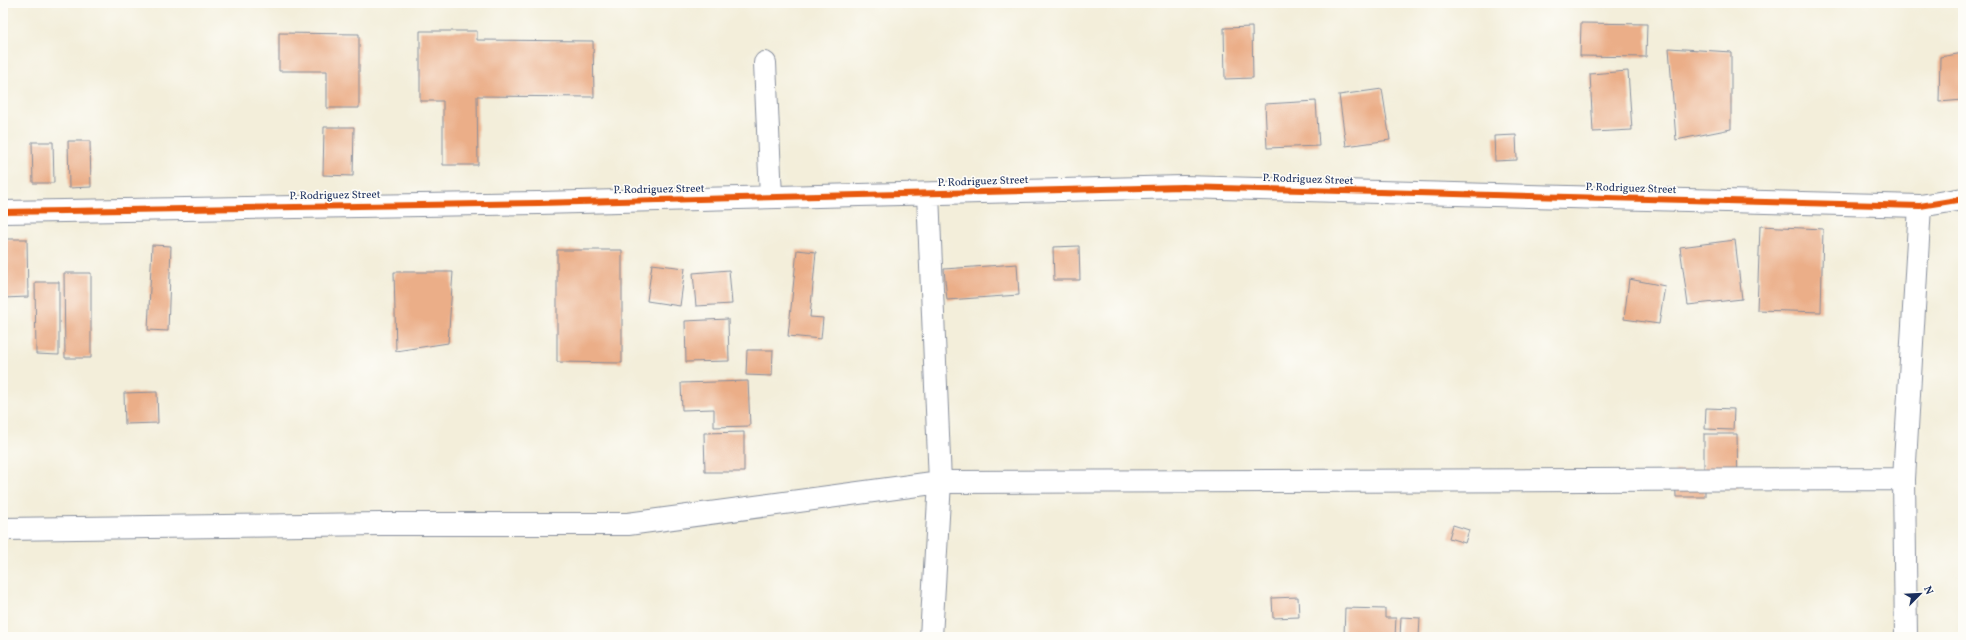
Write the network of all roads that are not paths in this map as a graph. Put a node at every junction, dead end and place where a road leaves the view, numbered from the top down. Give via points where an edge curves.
1 (766, 63) dead end
2 (928, 194) junction
3 (771, 197) junction
4 (1963, 199) edge
5 (1920, 206) junction
6 (3, 212) edge
7 (1904, 479) junction
8 (940, 482) junction
9 (3, 529) edge
10 (931, 637) edge
11 (1906, 637) edge

1 - 3 street
2 - 3 street, P. Rodriguez Street
2 - 5 street, P. Rodriguez Street via 1183,187
2 - 8 street
3 - 6 street, P. Rodriguez Street
4 - 5 street, P. Rodriguez Street
5 - 7 street
7 - 8 street
7 - 11 street
8 - 9 street via 628,524
8 - 10 street

